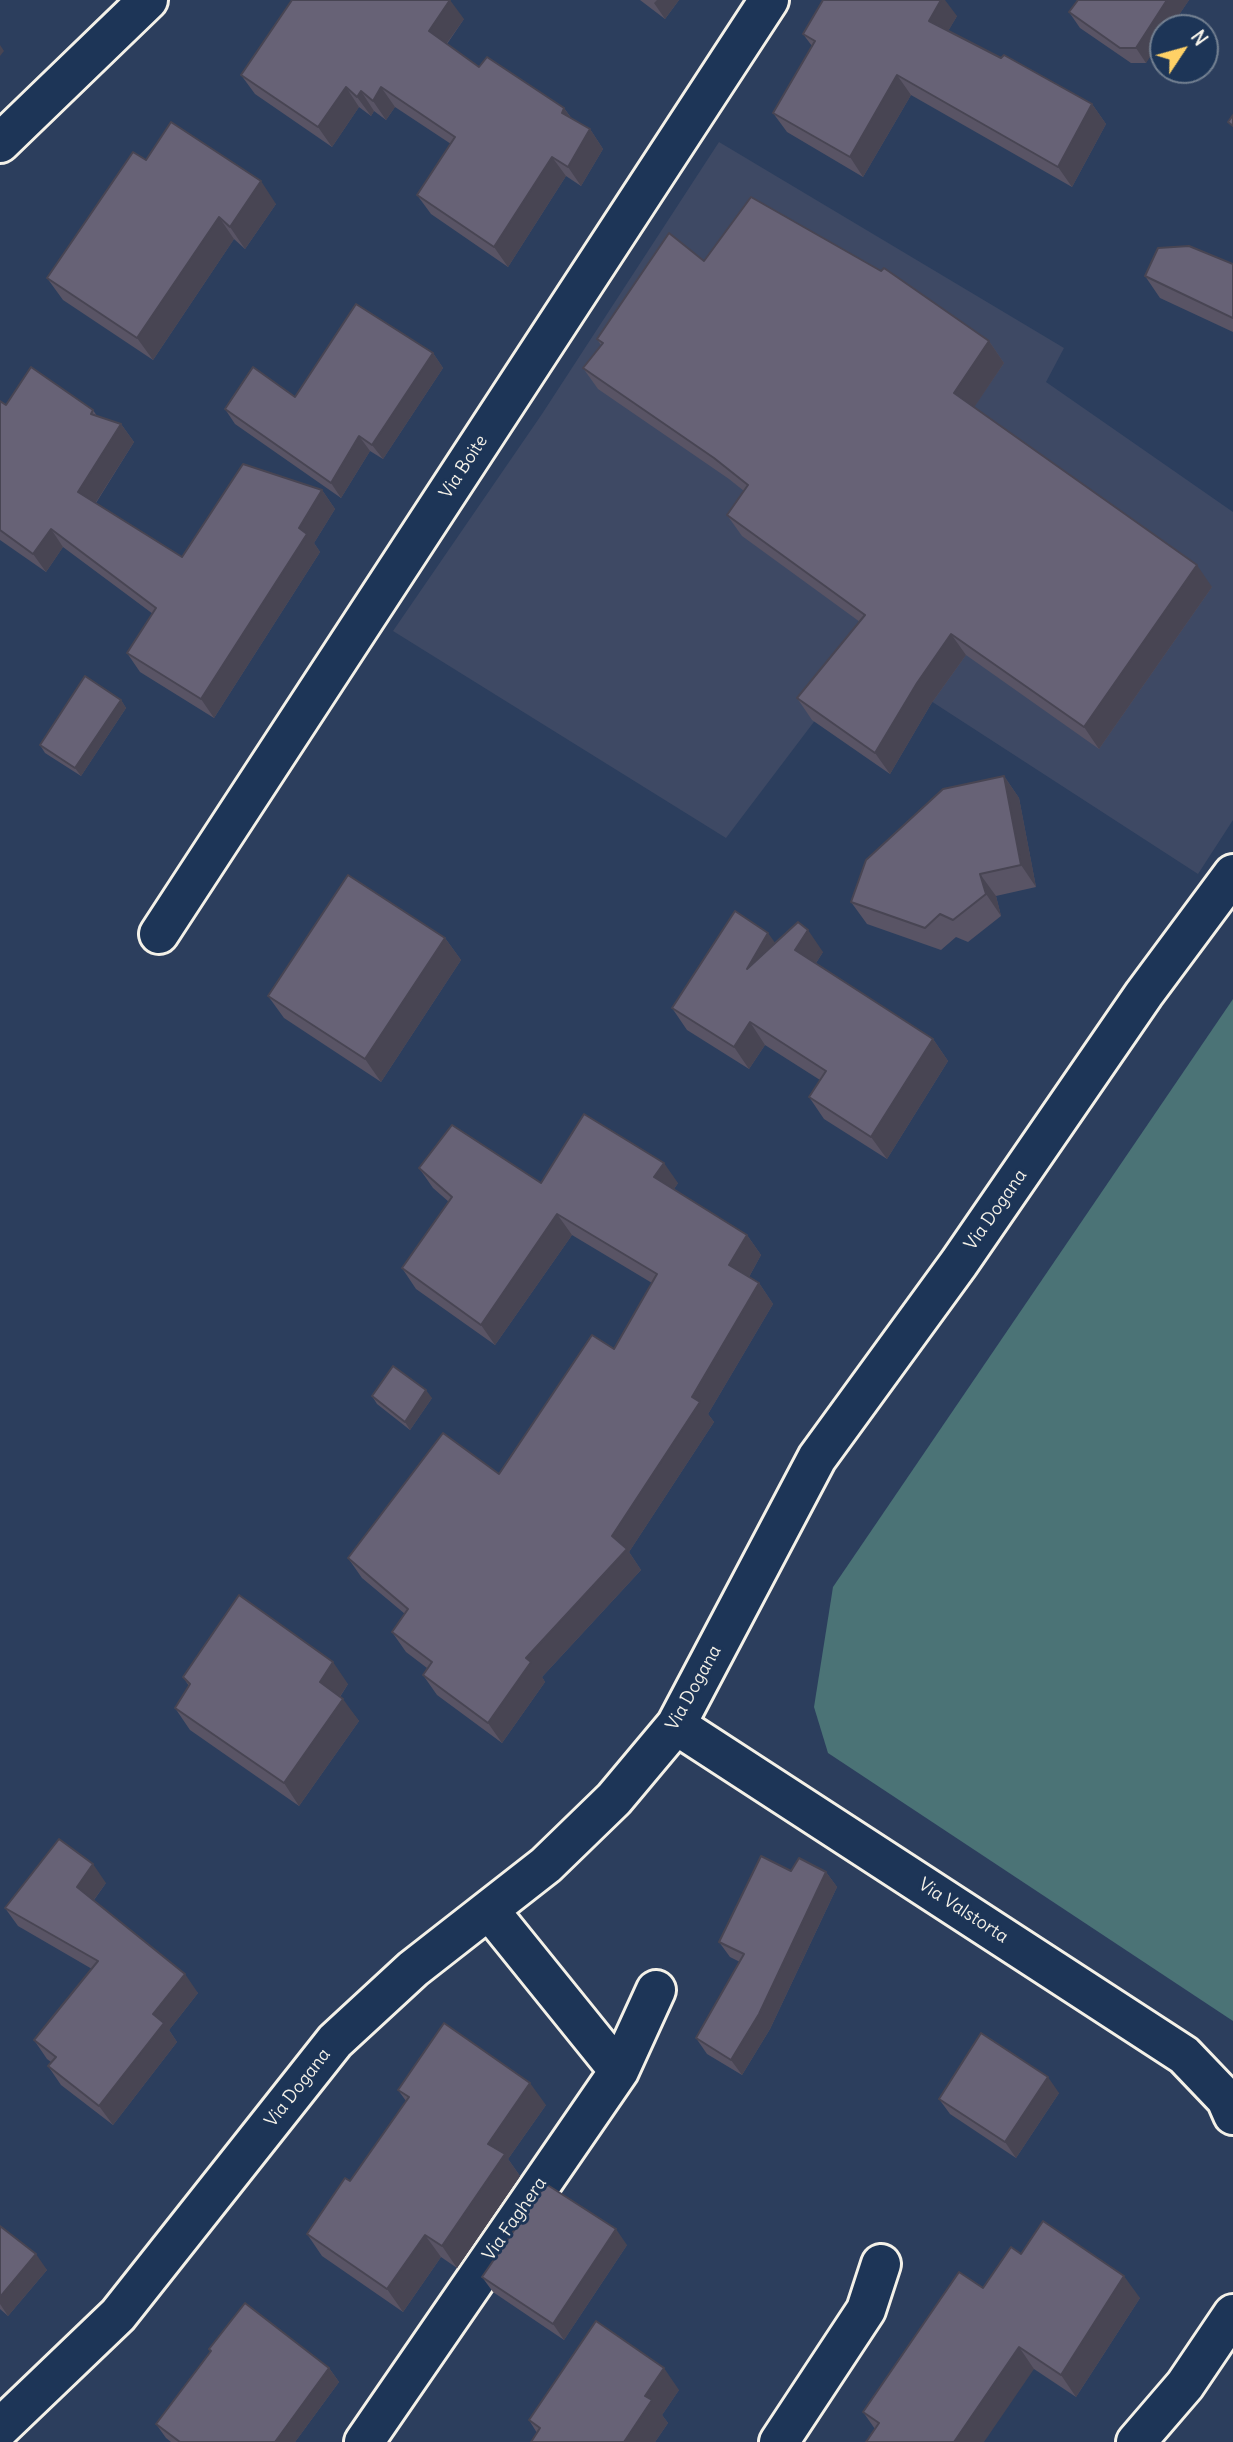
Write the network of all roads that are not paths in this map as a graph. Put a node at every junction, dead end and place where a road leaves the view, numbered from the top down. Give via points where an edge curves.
1 (148, 0) edge
2 (768, 0) edge
3 (0, 142) edge
4 (1233, 874) edge
5 (159, 934) dead end
6 (676, 1725) junction
7 (489, 1910) junction
8 (656, 1990) dead end
9 (619, 2071) junction
10 (1233, 2115) edge
11 (881, 2264) dead end
12 (1233, 2314) edge
13 (0, 2428) edge
14 (364, 2442) edge
15 (779, 2442) edge
16 (1136, 2442) edge

1 - 3 street
2 - 5 street, Via Boite
4 - 6 street, Via Dogana via 817,1458
6 - 7 street, Via Dogana via 614,1800 546,1865
6 - 10 street, Via Valstorta via 1184,2055 1226,2099
7 - 9 street
7 - 13 street, Via Dogana via 413,1969 335,2041 118,2315
8 - 9 street, Via Faghera
9 - 14 street, Via Faghera
11 - 15 street via 866,2310
12 - 16 street via 1185,2385

